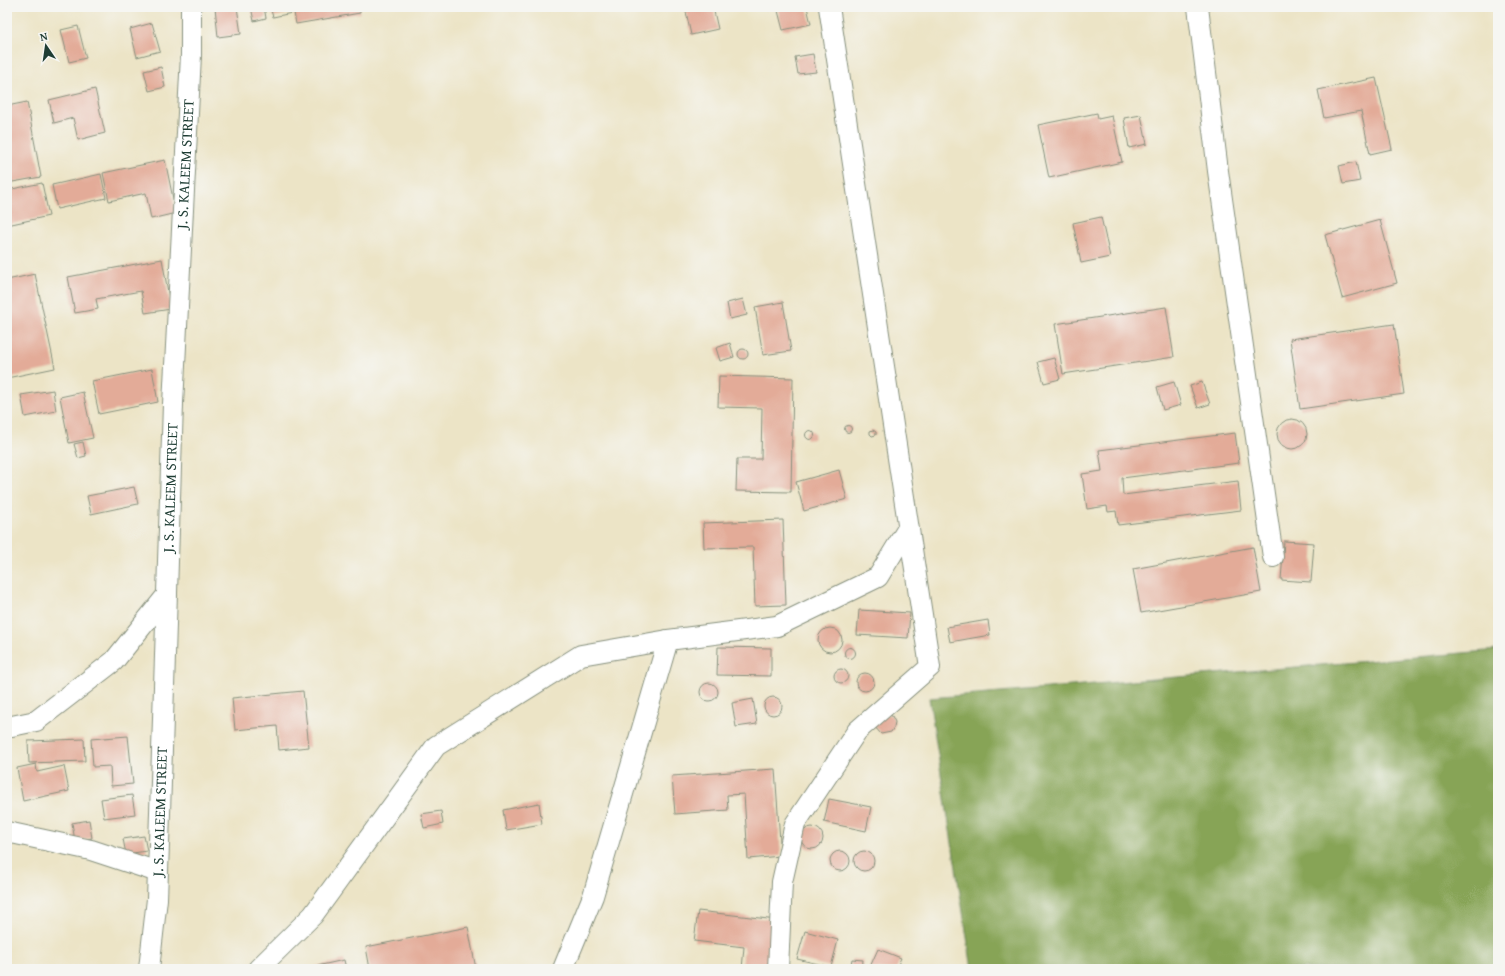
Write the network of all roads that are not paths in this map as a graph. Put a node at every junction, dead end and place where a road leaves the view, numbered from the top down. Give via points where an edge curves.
1 (191, 7) edge
2 (829, 7) edge
3 (1198, 7) edge
4 (908, 528) junction
5 (1272, 557) dead end
6 (167, 595) junction
7 (668, 640) junction
8 (7, 726) edge
9 (7, 832) edge
10 (158, 872) junction
11 (149, 969) edge
12 (258, 969) edge
13 (563, 969) edge
14 (778, 969) edge

1 - 6 street, J. S. KALEEM STREET
2 - 4 street
3 - 5 street via 1218,171
4 - 7 street via 878,577 777,626
4 - 14 street via 930,666 857,731 795,824 782,882
6 - 8 street via 114,661 36,721
6 - 10 street, J. S. KALEEM STREET
7 - 12 street via 582,655 436,746 313,915
7 - 13 street via 593,896
9 - 10 street via 91,850
10 - 11 street, J. S. KALEEM STREET

